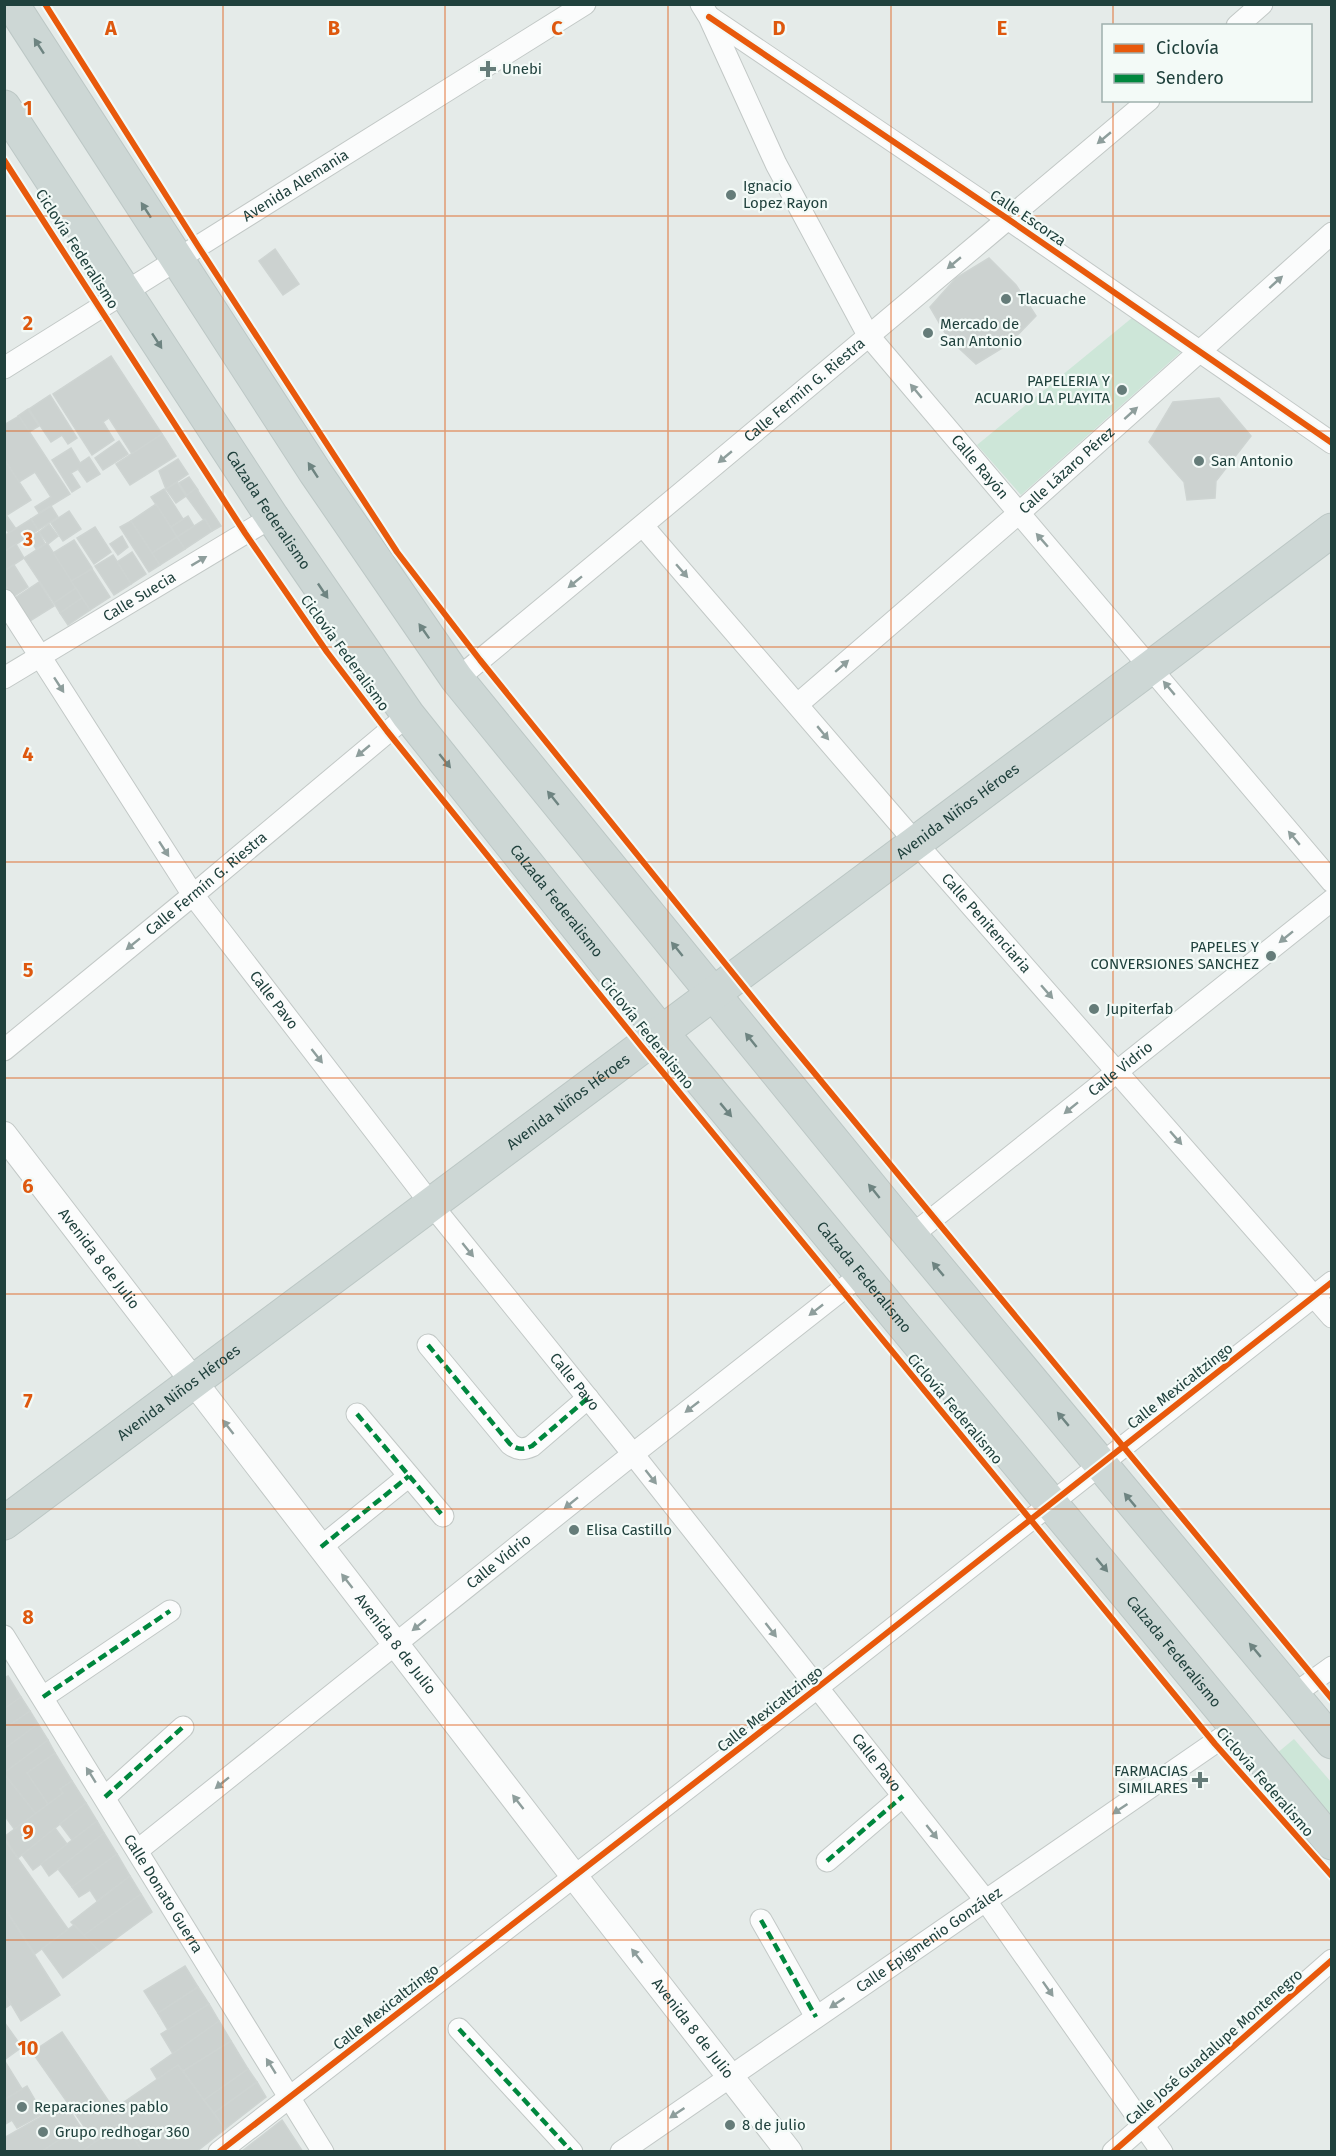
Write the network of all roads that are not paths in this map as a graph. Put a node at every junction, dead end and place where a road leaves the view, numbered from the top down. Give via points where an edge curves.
1 (12, 4) edge
2 (585, 4) edge
3 (1262, 4) edge
4 (705, 11) edge
5 (1239, 24) edge
6 (1147, 102) edge
7 (4, 108) edge
8 (1008, 219) junction
9 (1332, 233) edge
10 (178, 259) junction
11 (130, 289) junction
12 (868, 335) junction
13 (1200, 351) junction
14 (4, 368) edge
15 (1332, 443) edge
16 (1019, 513) junction
17 (272, 517) junction
18 (643, 526) junction
19 (1332, 530) edge
20 (4, 600) edge
21 (40, 655) junction
22 (1151, 668) junction
23 (4, 678) edge
24 (457, 679) junction
25 (798, 704) junction
26 (408, 715) junction
27 (916, 843) junction
28 (1332, 882) edge
29 (193, 895) junction
30 (1332, 900) edge
31 (714, 994) junction
32 (662, 1033) junction
33 (4, 1050) edge
34 (1117, 1071) junction
35 (4, 1135) edge
36 (431, 1204) junction
37 (911, 1236) junction
38 (862, 1274) junction
39 (1332, 1282) edge
40 (1314, 1295) junction
41 (1332, 1317) edge
42 (428, 1345) dead end
43 (194, 1382) junction
44 (588, 1398) junction
45 (357, 1414) dead end
46 (633, 1454) junction
47 (1100, 1464) junction
48 (409, 1476) junction
49 (1051, 1504) junction
50 (443, 1516) dead end
51 (4, 1523) edge
52 (321, 1547) junction
53 (170, 1611) dead end
54 (4, 1636) edge
55 (396, 1644) junction
56 (1332, 1667) edge
57 (817, 1688) junction
58 (1293, 1695) junction
59 (43, 1697) junction
60 (183, 1726) dead end
61 (1236, 1728) junction
62 (1332, 1743) edge
63 (903, 1796) junction
64 (105, 1797) junction
65 (1332, 1843) edge
66 (138, 1850) junction
67 (827, 1861) dead end
68 (574, 1876) junction
69 (986, 1901) junction
70 (761, 1920) dead end
71 (1332, 1960) edge
72 (816, 2017) junction
73 (459, 2030) dead end
74 (731, 2076) junction
75 (290, 2097) junction
76 (1144, 2126) junction
77 (219, 2151) edge
78 (323, 2151) edge
79 (572, 2151) edge
80 (621, 2151) edge
81 (789, 2151) edge
82 (1113, 2151) edge
83 (1162, 2151) edge

10 -> 1 main road
2 - 10 street, Avenida Alemania
3 - 5 street
4 - 8 street, Calle Escorza
4 - 12 street, Calle Rayón via 776,164
6 -> 8 street, Calle Fermín G. Riestra
7 - 11 main road, Calzada Federalismo
8 -> 12 street, Calle Fermín G. Riestra
8 - 13 street, Calle Escorza
13 -> 9 street, Calle Lázaro Pérez
10 - 11 street, Avenida Alemania
24 -> 10 main road via 315,472
11 - 14 street, Avenida Alemania
11 -> 17 main road, Calzada Federalismo
16 -> 12 street, Calle Rayón
12 -> 18 street, Calle Fermín G. Riestra
13 - 15 street, Calle Escorza
16 -> 13 street, Calle Lázaro Pérez
22 -> 16 street, Calle Rayón
25 -> 16 street, Calle Lázaro Pérez
21 -> 17 street, Calle Suecia
17 -> 26 main road, Calzada Federalismo
18 -> 24 street, Calle Fermín G. Riestra
18 -> 25 street, Calle Penitenciaria
19 - 22 main road, Avenida Niños Héroes
20 - 21 street, Calle Pavo
21 - 23 street, Calle Suecia
21 -> 29 street, Calle Pavo
22 - 27 main road, Avenida Niños Héroes
28 -> 22 street, Calle Rayón
31 -> 24 main road
25 -> 27 street, Calle Penitenciaria
26 -> 29 street, Calle Fermín G. Riestra
26 -> 32 main road, Calzada Federalismo
27 - 31 main road, Avenida Niños Héroes
27 -> 34 street, Calle Penitenciaria
29 -> 33 street, Calle Fermín G. Riestra
29 -> 36 street, Calle Pavo
30 -> 34 street, Calle Vidrio
31 - 32 main road, Avenida Niños Héroes
37 -> 31 main road
32 - 36 main road, Avenida Niños Héroes
32 -> 38 main road, Calzada Federalismo
34 -> 37 street, Calle Vidrio
34 -> 40 street, Calle Penitenciaria
35 - 43 street, Avenida 8 de Julio
36 - 43 main road, Avenida Niños Héroes
36 -> 44 street, Calle Pavo
47 -> 37 main road
38 -> 46 street, Calle Vidrio
38 - 49 main road, Calzada Federalismo
39 - 40 street, Calle Mexicaltzingo
40 - 41 street, Calle Penitenciaria
40 - 47 street, Calle Mexicaltzingo
42 - 44 street via 517,1449 532,1446
43 - 51 main road, Avenida Niños Héroes
52 -> 43 street, Avenida 8 de Julio
44 - 46 street, Calle Pavo
45 - 48 street
46 -> 55 street, Calle Vidrio
46 -> 57 street, Calle Pavo
47 - 49 street, Calle Mexicaltzingo
58 -> 47 main road
48 - 50 street
48 - 52 street
49 - 57 street, Calle Mexicaltzingo
49 -> 61 main road, Calzada Federalismo
55 -> 52 street, Avenida 8 de Julio
53 - 59 street
54 - 59 street, Calle Donato Guerra
55 -> 66 street, Calle Vidrio
68 -> 55 street, Avenida 8 de Julio
56 - 58 street
57 - 63 street, Calle Pavo
57 - 68 street, Calle Mexicaltzingo
58 - 62 main road
64 -> 59 street, Calle Donato Guerra
60 - 64 street
61 - 65 main road, Calzada Federalismo
61 -> 69 street, Calle Epigmenio González
63 - 67 street
63 -> 69 street, Calle Pavo
64 - 66 street, Calle Donato Guerra
75 -> 66 street, Calle Donato Guerra
74 -> 68 street, Avenida 8 de Julio
68 - 75 street, Calle Mexicaltzingo
69 -> 72 street, Calle Epigmenio González
69 -> 76 street, Calle Pavo
70 - 72 street
71 - 76 street, Calle José Guadalupe Montenegro
72 - 74 street, Calle Epigmenio González
73 - 79 street
74 -> 80 street, Calle Epigmenio González
74 - 81 street, Avenida 8 de Julio
75 - 77 street, Calle Mexicaltzingo
75 - 78 street, Calle Donato Guerra
76 - 82 street, Calle José Guadalupe Montenegro
76 - 83 street, Calle Pavo

